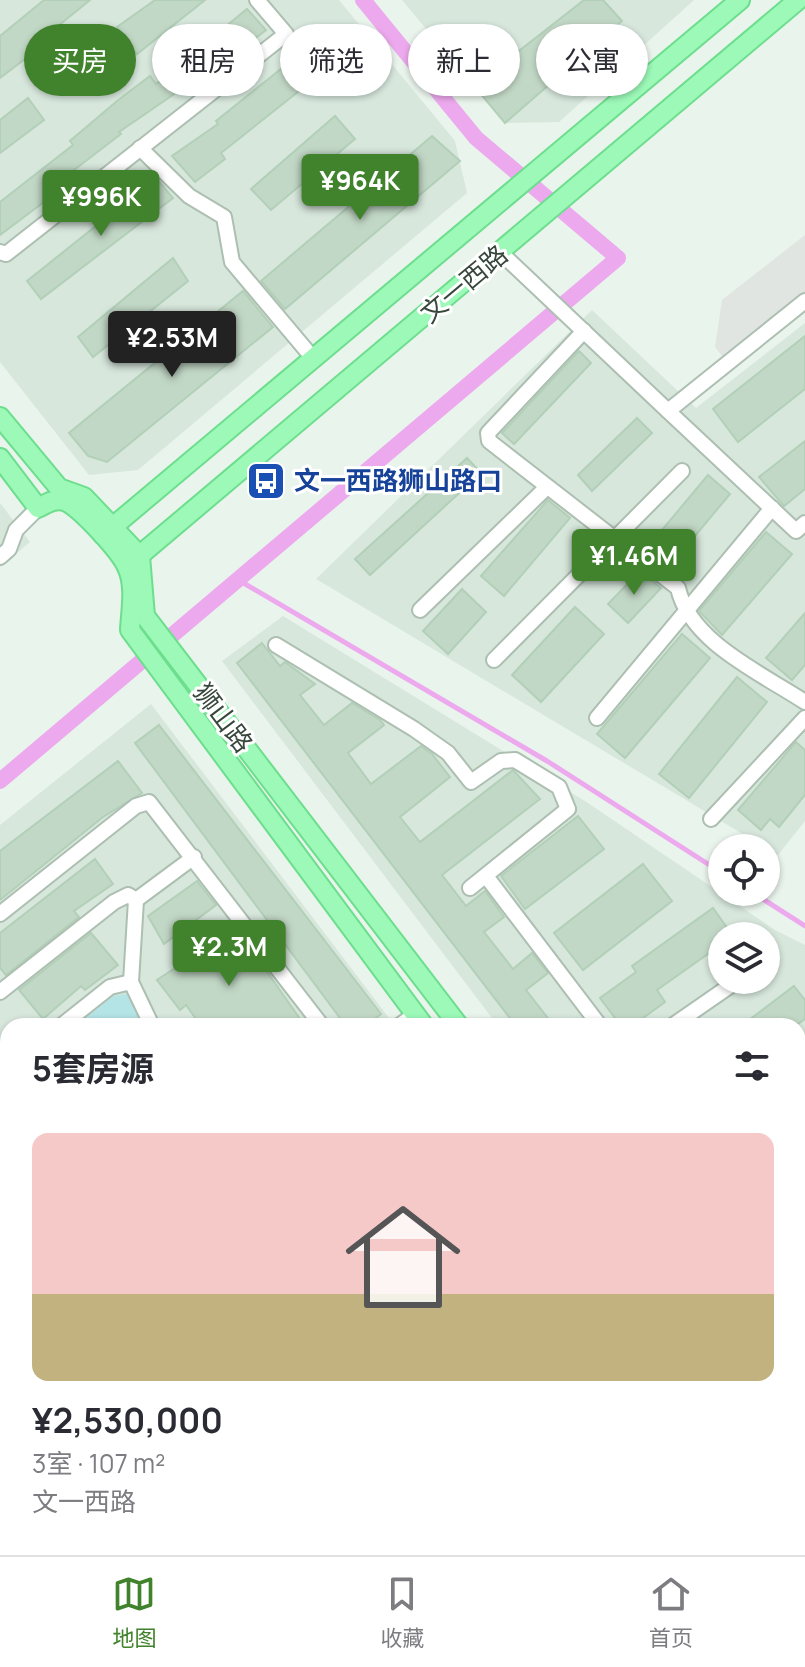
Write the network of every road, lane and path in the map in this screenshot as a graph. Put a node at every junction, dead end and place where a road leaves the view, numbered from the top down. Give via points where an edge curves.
1 (257, 0) edge
2 (740, 0) edge
3 (798, 0) edge
4 (140, 148) junction
5 (508, 247) junction
6 (0, 252) edge
7 (805, 301) edge
8 (584, 331) junction
9 (312, 357) junction
10 (668, 411) junction
11 (0, 417) edge
12 (0, 458) edge
13 (682, 471) dead end
14 (547, 487) junction
15 (38, 508) junction
16 (772, 508) junction
17 (108, 531) junction
18 (802, 531) edge
19 (613, 538) junction
20 (0, 557) edge
21 (134, 561) junction
22 (420, 610) dead end
23 (685, 612) junction
24 (276, 645) dead end
25 (494, 660) dead end
26 (805, 702) edge
27 (597, 718) dead end
28 (805, 718) edge
29 (711, 819) dead end
30 (194, 857) junction
31 (486, 876) junction
32 (470, 888) dead end
33 (136, 900) junction
34 (0, 914) edge
35 (131, 982) junction
36 (0, 992) edge
37 (718, 994) edge
38 (71, 1018) edge
39 (148, 1018) edge
40 (316, 1018) edge
41 (419, 1018) edge
42 (453, 1018) edge
43 (594, 1018) edge
44 (684, 1018) edge

1 - 4 street via 286,34
2 - 9 main road, 文一西路
3 - 5 main road, 文一西路
4 - 6 street via 6,254
4 - 9 street via 189,196 224,217 232,262
5 - 8 street via 535,285
5 - 21 main road, 文一西路
7 - 10 street
8 - 10 street
8 - 14 street via 488,433 489,441
9 - 17 main road, 文一西路
10 - 16 street
11 - 17 main road via 59,488 84,497
12 - 15 main road
13 - 19 street
14 - 19 street
14 - 22 street
15 - 17 main road via 52,500 67,502
15 - 20 street
16 - 18 street
16 - 23 street
17 - 21 main road
19 - 23 street via 678,588
19 - 25 street
21 - 41 main road, 狮山路 via 130,630
21 - 42 main road, 狮山路 via 145,616
23 - 26 street via 698,630
23 - 27 street
24 - 31 street via 414,729 448,753 471,782 501,761 515,760 559,787 568,809
28 - 29 street
30 - 33 street
30 - 34 street via 149,802 136,806
30 - 40 street
31 - 32 street
31 - 43 street
33 - 35 street
33 - 36 street via 128,895 114,902
35 - 38 street via 110,987
35 - 39 street
37 - 44 street

